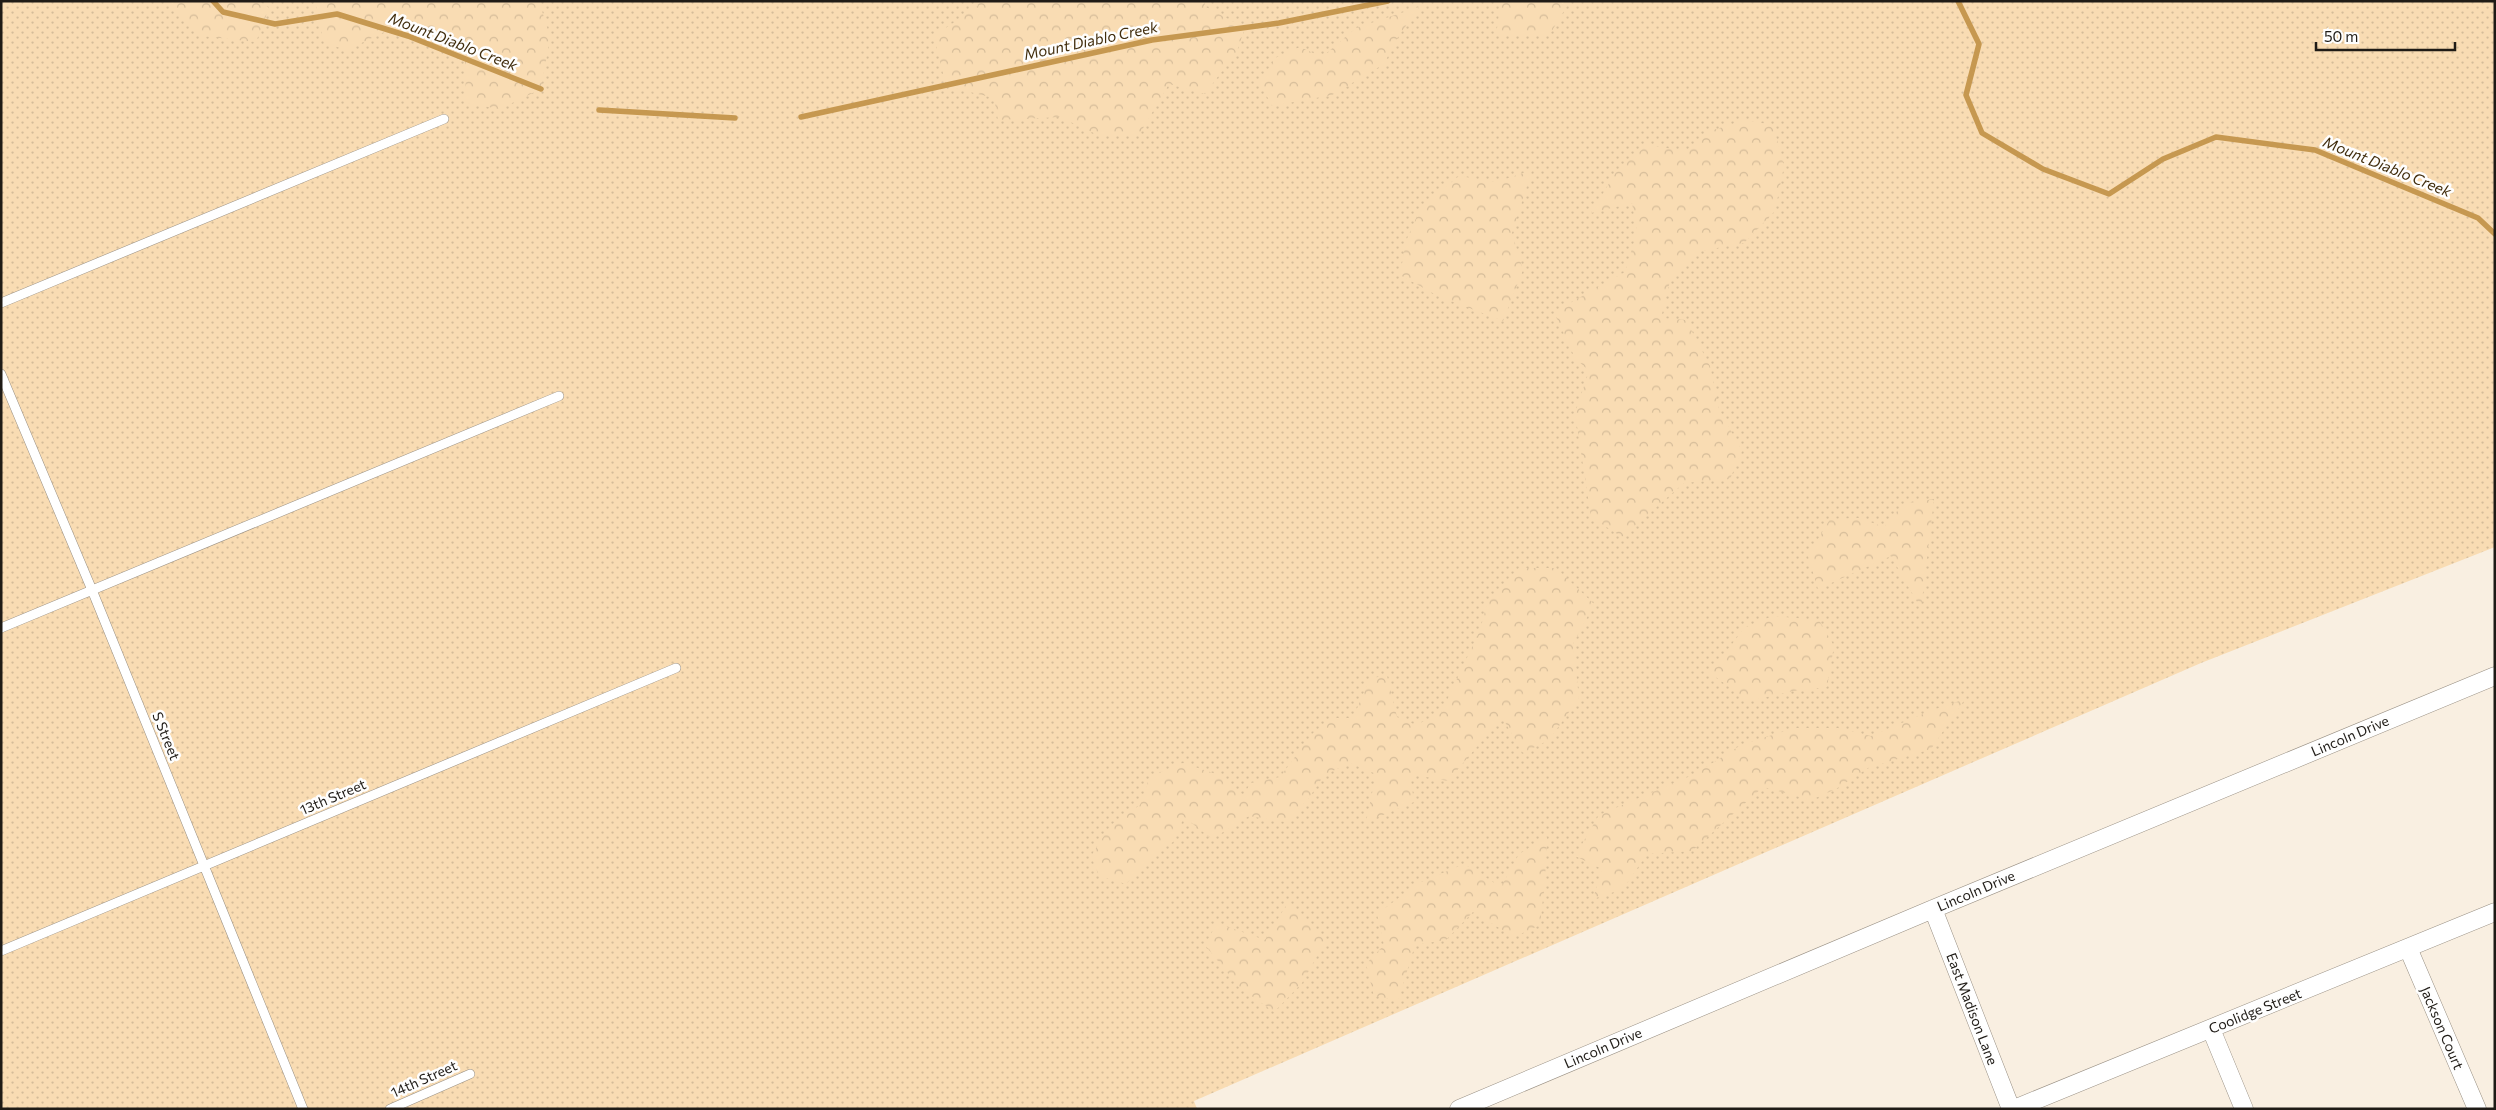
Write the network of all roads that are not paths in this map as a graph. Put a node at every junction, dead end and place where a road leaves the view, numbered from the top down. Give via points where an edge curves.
1 (444, 119) dead end
2 (1, 304) edge
3 (1, 374) edge
4 (559, 396) dead end
5 (92, 590) junction
6 (1, 628) edge
7 (676, 668) dead end
8 (2495, 676) edge
9 (204, 866) junction
10 (1933, 909) junction
11 (2495, 912) edge
12 (2408, 948) junction
13 (1, 951) edge
14 (2211, 1029) junction
15 (470, 1074) dead end
16 (303, 1109) edge
17 (390, 1109) edge
18 (1459, 1109) edge
19 (2013, 1109) edge
20 (2244, 1109) edge
21 (2477, 1109) edge

1 - 2 lane
3 - 5 lane, S Street
4 - 5 lane
5 - 6 lane
5 - 9 lane, S Street
7 - 9 lane, 13th Street
8 - 10 street, Lincoln Drive
9 - 13 lane, 13th Street
9 - 16 lane, S Street
10 - 18 street, Lincoln Drive
10 - 19 street, East Madison Lane
11 - 12 street, Coolidge Street
12 - 14 street, Coolidge Street
12 - 21 street, Jackson Court
14 - 19 street, Coolidge Street
14 - 20 street
15 - 17 lane, 14th Street

